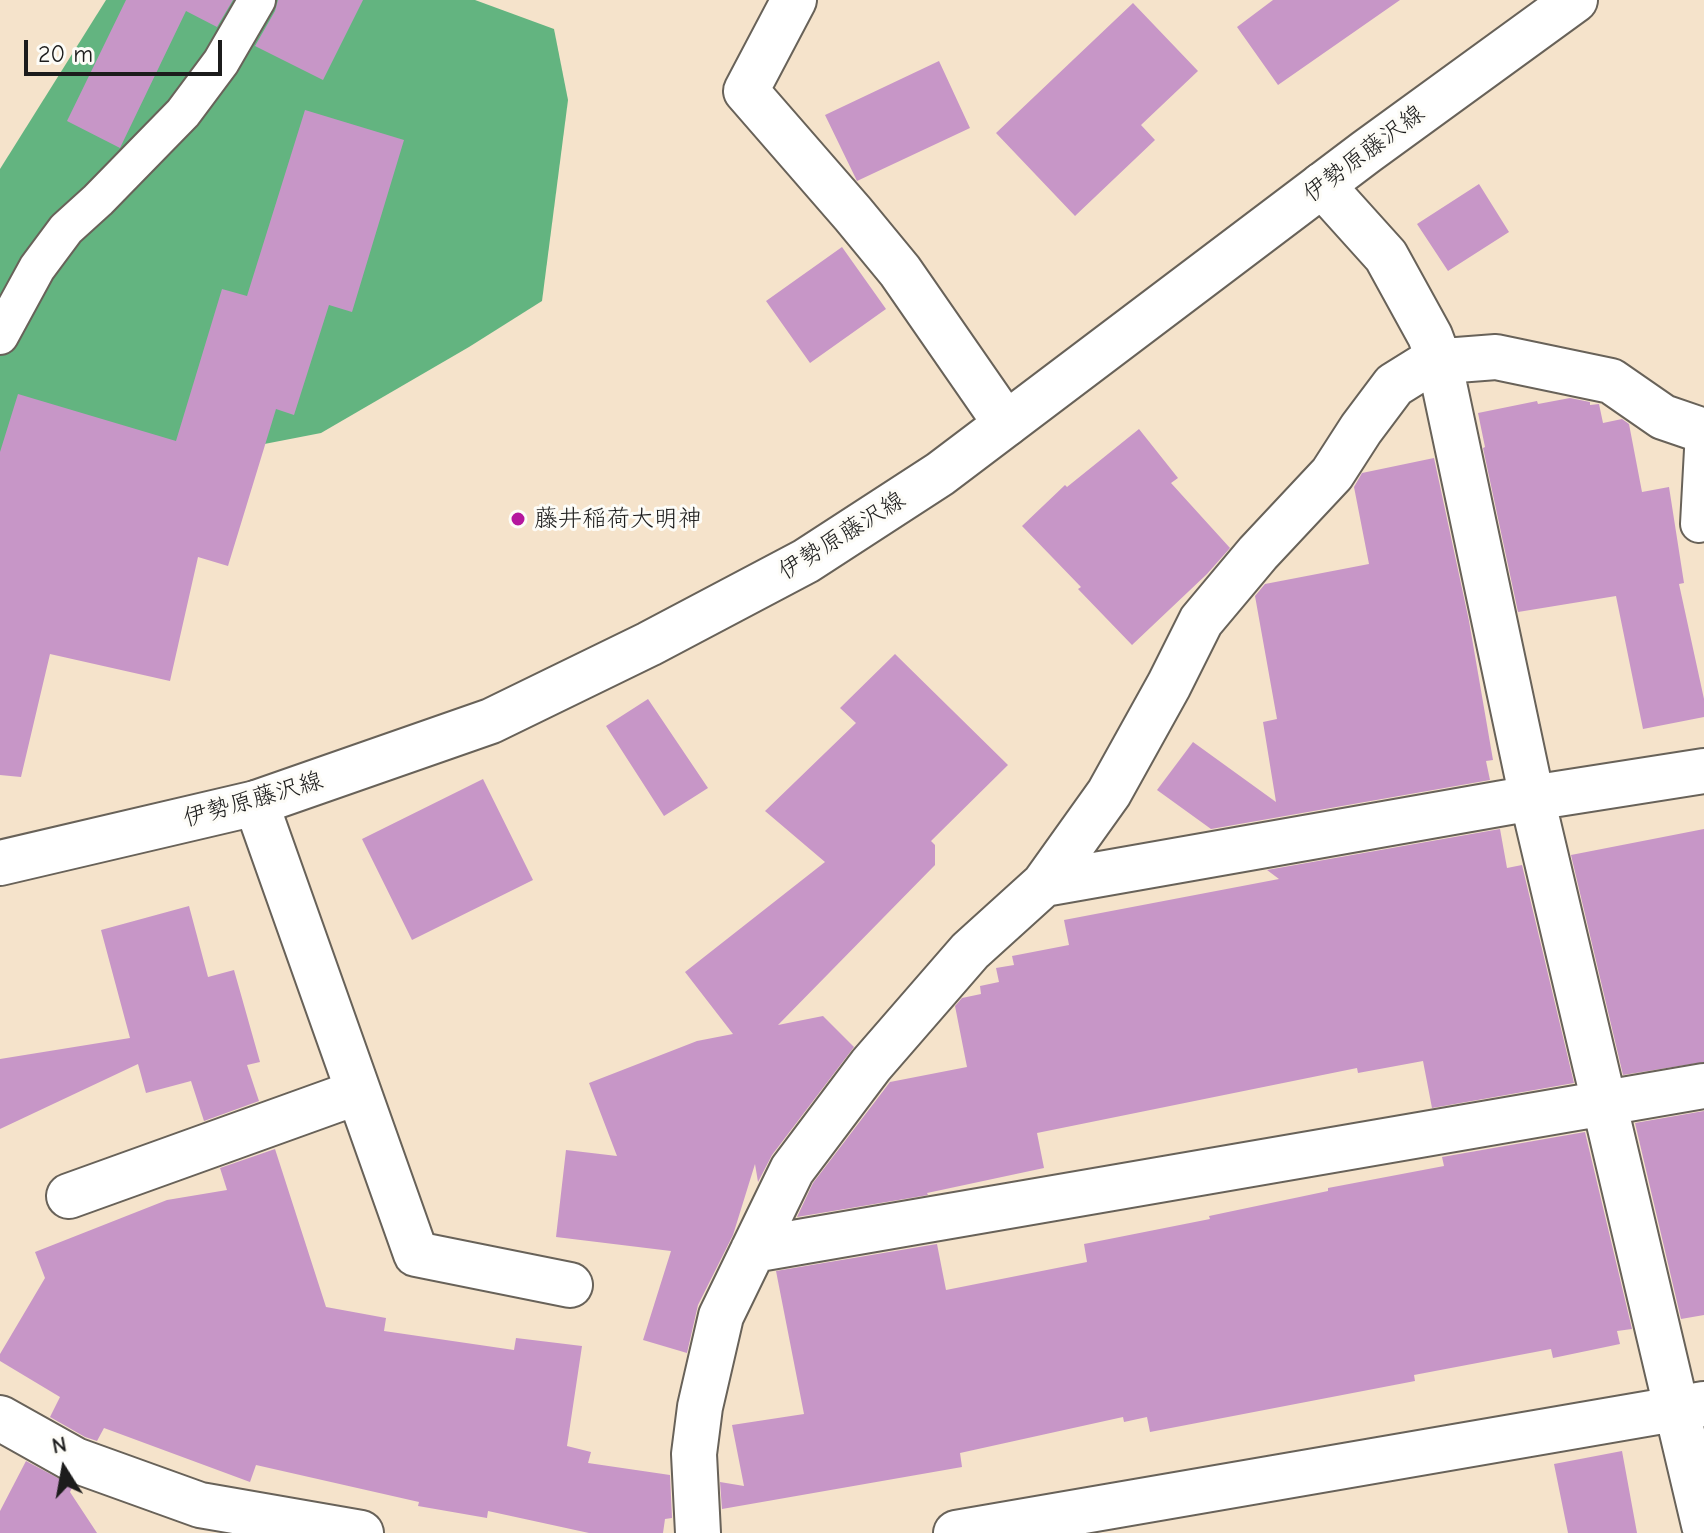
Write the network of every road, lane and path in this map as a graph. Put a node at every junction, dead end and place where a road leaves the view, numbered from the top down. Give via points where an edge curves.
1 (257, 0) edge
2 (794, 0) edge
3 (1575, 0) edge
4 (1322, 185) junction
5 (0, 336) edge
6 (1439, 360) junction
7 (1006, 424) junction
8 (1704, 431) edge
9 (1699, 524) dead end
10 (1704, 771) edge
11 (1532, 798) junction
12 (256, 803) junction
13 (0, 863) edge
14 (1044, 884) junction
15 (1704, 1086) edge
16 (358, 1092) junction
17 (1604, 1104) junction
18 (69, 1196) dead end
19 (753, 1250) junction
20 (570, 1285) dead end
21 (1690, 1407) edge
22 (0, 1418) edge
23 (1704, 1525) edge
24 (361, 1533) edge
25 (698, 1533) edge
26 (956, 1533) edge

1 - 5 lane via 183,113 66,229 37,268
2 - 7 street via 746,91 900,271
3 - 4 street, 伊勢原藤沢線
4 - 6 street via 1386,256
4 - 7 street, 伊勢原藤沢線
6 - 8 street via 1496,357 1611,381 1663,417
6 - 11 street
6 - 14 street via 1394,385 1332,474 1201,621 1109,793
7 - 12 street, 伊勢原藤沢線 via 806,561 649,644 491,721
8 - 9 lane
10 - 11 street
11 - 14 street
11 - 17 street
12 - 13 street, 伊勢原藤沢線
12 - 16 street
14 - 19 street via 970,951 871,1065 792,1170
15 - 17 street
16 - 18 street
16 - 20 street via 416,1254
17 - 19 street
17 - 21 street
19 - 25 street via 721,1316 700,1407 694,1454
21 - 23 street
21 - 26 street
22 - 24 street via 75,1460 200,1505

